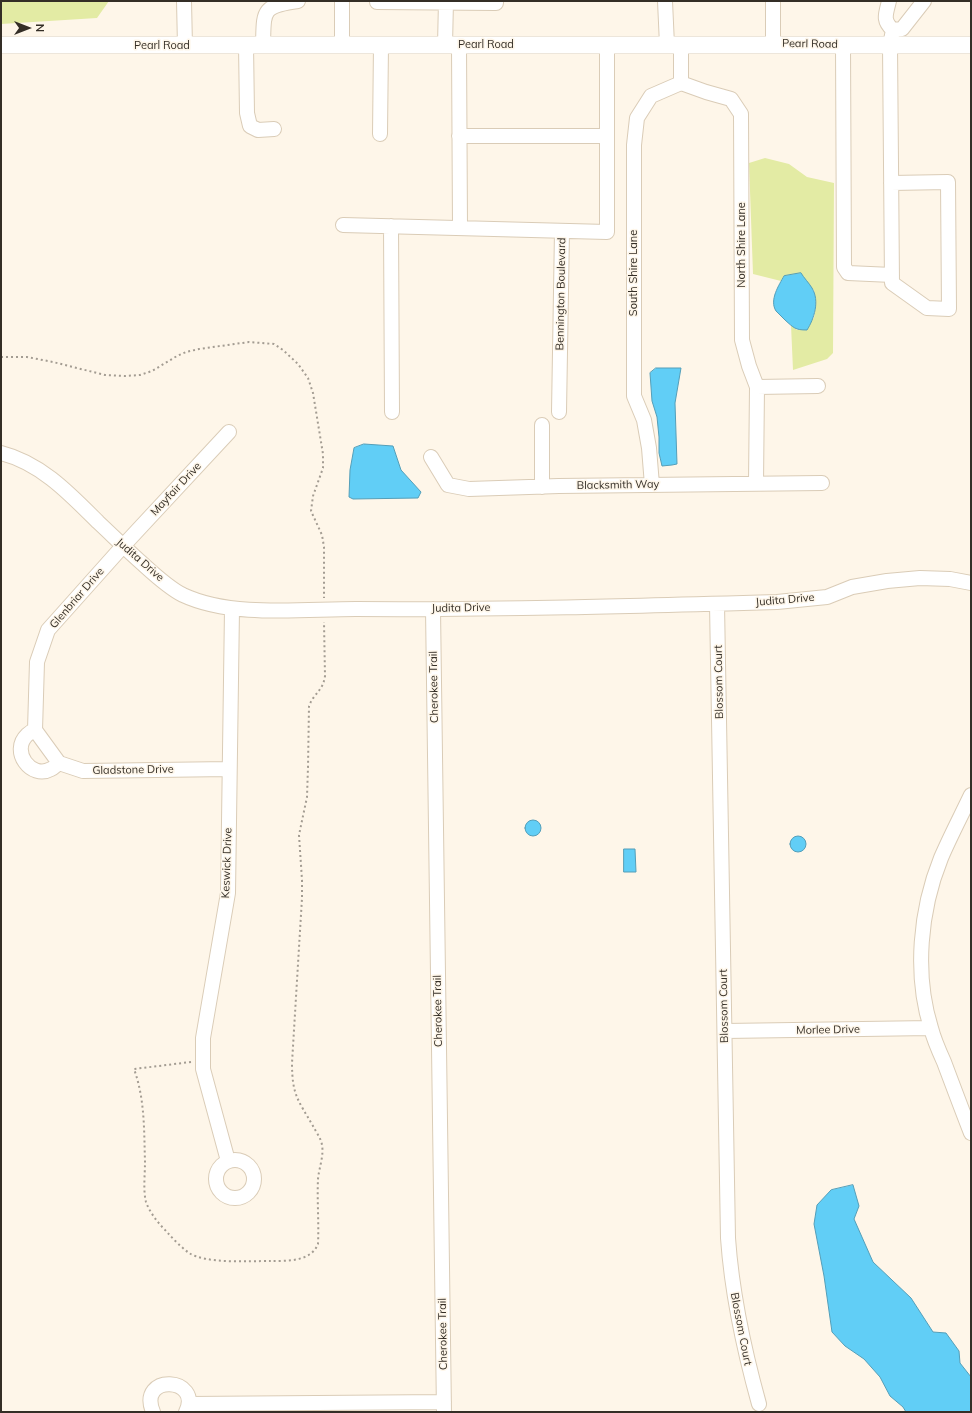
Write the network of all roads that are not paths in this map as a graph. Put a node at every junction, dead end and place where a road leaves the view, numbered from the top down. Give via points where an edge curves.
1 (184, 1) edge
2 (298, 1) edge
3 (342, 1) edge
4 (377, 1) edge
5 (496, 1) edge
6 (666, 1) edge
7 (773, 1) edge
8 (889, 1) edge
9 (924, 1) edge
10 (446, 2) edge
11 (891, 37) junction
12 (773, 44) junction
13 (246, 45) junction
14 (263, 45) junction
15 (342, 45) junction
16 (381, 45) junction
17 (452, 45) junction
18 (607, 45) junction
19 (674, 45) junction
20 (843, 45) junction
21 (971, 45) edge
22 (1, 46) edge
23 (185, 46) junction
24 (681, 83) junction
25 (274, 129) dead end
26 (380, 134) dead end
27 (460, 136) junction
28 (607, 136) junction
29 (891, 183) junction
30 (343, 225) dead end
31 (391, 226) junction
32 (460, 228) junction
33 (562, 231) junction
34 (892, 275) junction
35 (818, 386) dead end
36 (757, 387) junction
37 (392, 412) dead end
38 (559, 412) dead end
39 (542, 425) dead end
40 (229, 432) dead end
41 (1, 453) edge
42 (431, 457) dead end
43 (756, 483) junction
44 (822, 483) dead end
45 (652, 485) junction
46 (542, 487) junction
47 (123, 546) junction
48 (971, 583) edge
49 (717, 604) junction
50 (232, 609) junction
51 (433, 609) junction
52 (35, 730) junction
53 (59, 763) junction
54 (229, 769) junction
55 (970, 797) edge
56 (931, 1028) junction
57 (725, 1031) junction
58 (971, 1134) edge
59 (228, 1161) dead end
60 (759, 1404) dead end
61 (444, 1407) edge
62 (187, 1408) edge
63 (153, 1412) edge

1 - 23 street
2 - 14 street via 279,3 269,9 265,15
3 - 15 street
4 - 10 street
5 - 10 street
6 - 19 street
7 - 12 street
8 - 11 street via 885,19
9 - 11 street via 902,28
10 - 17 street
11 - 20 main road, Pearl Road
11 - 21 main road, Pearl Road
11 - 29 street
12 - 19 main road, Pearl Road
12 - 20 main road, Pearl Road
13 - 14 main road, Pearl Road
13 - 23 main road, Pearl Road
13 - 25 street via 247,114 250,126 258,130
14 - 15 main road, Pearl Road
15 - 16 main road, Pearl Road
16 - 17 main road, Pearl Road
16 - 26 street
17 - 18 main road, Pearl Road
17 - 27 street
18 - 19 main road, Pearl Road
18 - 28 street
19 - 24 street
20 - 34 street via 844,267 848,273
22 - 23 main road, Pearl Road
24 - 36 street, North Shire Lane via 731,99 741,114 742,340 748,366
24 - 45 street, South Shire Lane via 651,96 637,118 634,146 634,396 644,420
27 - 28 street
27 - 32 street
28 - 33 street via 607,232
29 - 34 street
29 - 34 street via 948,182 949,309 927,308 892,283
30 - 31 street, Bennington Boulevard
31 - 32 street, Bennington Boulevard
31 - 37 street
32 - 33 street, Bennington Boulevard
33 - 38 street, Bennington Boulevard
35 - 36 street
36 - 43 street, North Shire Lane
39 - 46 street
40 - 47 street, Mayfair Drive
41 - 47 street, Judita Drive via 40,470 64,488
42 - 46 street, Blacksmith Way via 448,485 469,489
43 - 44 street, Blacksmith Way
43 - 45 street, Blacksmith Way
45 - 46 street, Blacksmith Way
47 - 50 street, Judita Drive via 156,576 183,595
47 - 52 street, Glenbriar Drive via 48,630 38,662
48 - 49 street, Judita Drive via 920,578 852,587 827,597
49 - 51 street, Judita Drive
49 - 57 street, Blossom Court
50 - 51 street, Judita Drive
50 - 54 street, Keswick Drive
51 - 61 street, Cherokee Trail
52 - 53 street
52 - 53 street via 27,735 22,743 21,753 24,762 32,769 41,771 51,769
53 - 54 street, Gladstone Drive via 83,771
54 - 59 street, Keswick Drive via 228,893 203,1038 203,1069
55 - 56 street via 941,859 925,917 922,973
56 - 57 street, Morlee Drive
56 - 58 street
57 - 60 street, Blossom Court via 730,1264 737,1315
61 - 62 street
62 - 63 street via 188,1397 181,1387 169,1383 157,1388 153,1393

